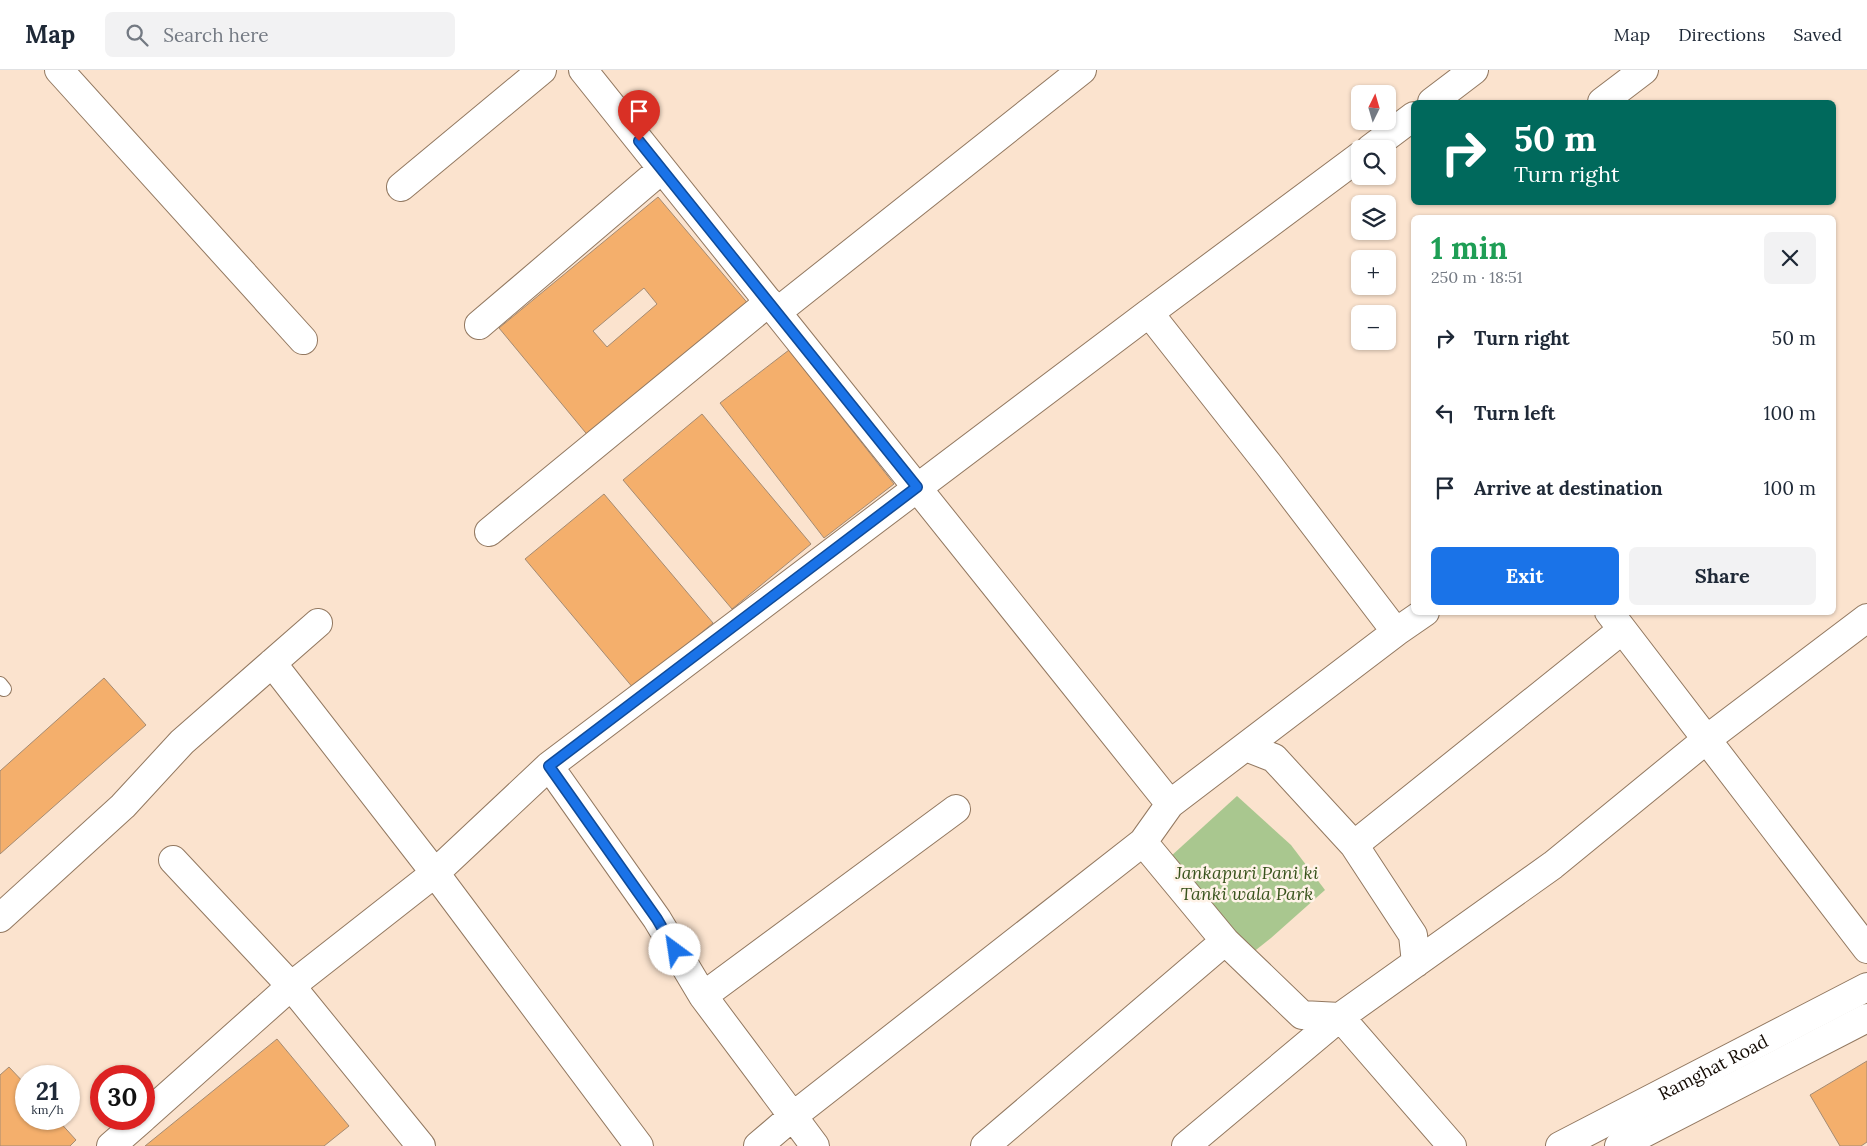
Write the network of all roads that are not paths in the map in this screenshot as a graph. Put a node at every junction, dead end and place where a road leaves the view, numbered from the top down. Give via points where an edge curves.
1 (59, 70) edge
2 (542, 70) edge
3 (583, 70) edge
4 (1082, 70) edge
5 (1474, 70) edge
6 (1644, 70) edge
7 (1435, 100) edge
8 (1605, 100) edge
9 (1411, 118) edge
10 (1382, 140) edge
11 (1351, 163) edge
12 (662, 169) junction
13 (401, 187) dead end
14 (773, 307) junction
15 (1149, 313) junction
16 (479, 325) dead end
17 (303, 340) dead end
18 (917, 487) junction
19 (489, 532) dead end
20 (1421, 615) edge
21 (1867, 618) edge
22 (1615, 621) edge
23 (318, 623) dead end
24 (1396, 632) junction
25 (272, 663) junction
26 (1706, 739) junction
27 (1246, 746) junction
28 (549, 766) junction
29 (1170, 804) junction
30 (956, 809) dead end
31 (1143, 842) junction
32 (1354, 845) junction
33 (173, 860) dead end
34 (435, 873) junction
35 (0, 918) edge
36 (1225, 940) junction
37 (1867, 949) edge
38 (1416, 963) junction
39 (292, 986) junction
40 (1867, 987) edge
41 (703, 996) junction
42 (1340, 1017) junction
43 (1867, 1018) edge
44 (155, 1107) edge
45 (793, 1116) junction
46 (129, 1130) edge
47 (111, 1146) edge
48 (421, 1146) edge
49 (639, 1146) edge
50 (758, 1146) edge
51 (815, 1146) edge
52 (985, 1146) edge
53 (1186, 1146) edge
54 (1452, 1146) edge
55 (1560, 1146) edge
56 (1619, 1146) edge

1 - 17 street
2 - 13 street
3 - 12 street
4 - 14 street
5 - 7 street
6 - 8 street
9 - 10 street
11 - 15 street
12 - 14 street
12 - 16 street
14 - 18 street
14 - 19 street
15 - 18 street
15 - 24 street
18 - 28 street
18 - 29 street
20 - 24 street
21 - 26 street
22 - 26 street
22 - 32 street
23 - 25 street
24 - 27 street
25 - 34 street
25 - 35 street via 182,742 123,806
26 - 37 street
26 - 38 street via 1553,865
27 - 29 street
27 - 32 street via 1274,758
28 - 34 street
28 - 41 street via 657,919
29 - 31 street
30 - 41 street
31 - 36 street
31 - 45 street
32 - 38 street via 1413,935
33 - 39 street
34 - 39 street
34 - 49 street
36 - 42 street via 1302,1015
36 - 52 street
38 - 42 street
39 - 44 street
39 - 48 street
40 - 55 street, Ramghat Road
41 - 45 street
42 - 53 street
42 - 54 street
43 - 56 street, Ramghat Road
45 - 50 street
45 - 51 street
46 - 47 street

